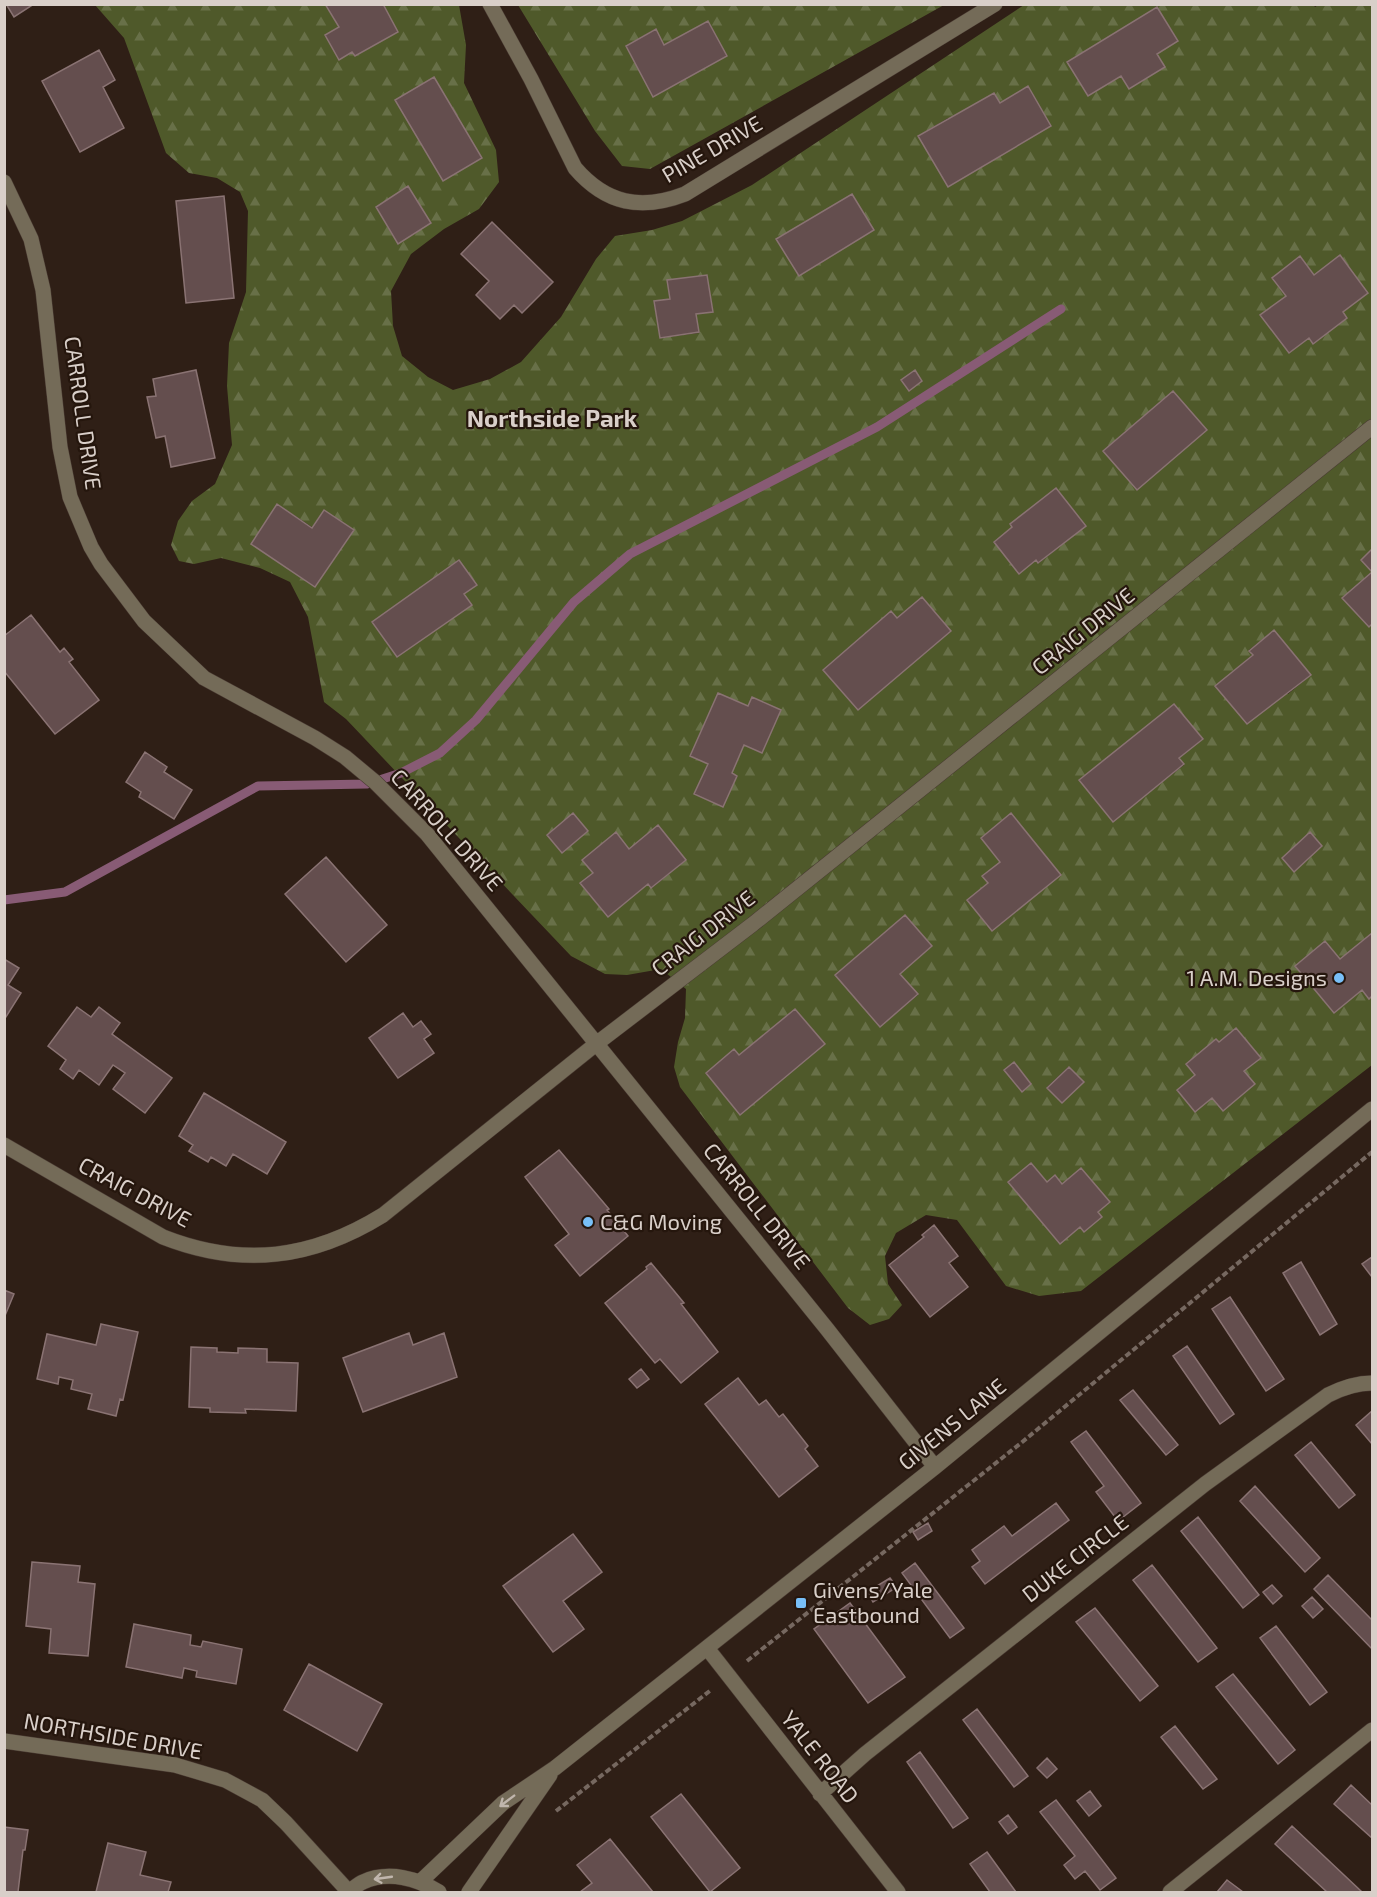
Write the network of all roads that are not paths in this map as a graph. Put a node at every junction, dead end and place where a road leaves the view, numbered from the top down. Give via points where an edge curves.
1 (490, 4) edge
2 (995, 4) edge
3 (4, 182) edge
4 (1372, 427) edge
5 (596, 1044) junction
6 (1372, 1109) edge
7 (4, 1145) edge
8 (1372, 1383) edge
9 (935, 1467) junction
10 (707, 1648) junction
11 (1372, 1730) edge
12 (4, 1741) edge
13 (555, 1768) junction
14 (820, 1794) junction
15 (421, 1881) junction
16 (348, 1892) edge
17 (440, 1893) edge
18 (469, 1893) edge
19 (898, 1893) edge
20 (1170, 1893) edge

1 - 2 street, PINE DRIVE via 575,168 605,195 650,204 685,194
3 - 5 street, CARROLL DRIVE via 31,239 43,290 60,447 70,497 101,564 144,621 204,678 315,738 375,782 427,834
4 - 5 street, CRAIG DRIVE via 762,917
5 - 7 street, CRAIG DRIVE via 383,1215 340,1239 277,1256 226,1255 163,1237
5 - 9 street, CARROLL DRIVE
6 - 9 street, GIVENS LANE
8 - 14 street, DUKE CIRCLE via 1328,1395 1205,1484
9 - 10 street, GIVENS LANE
10 - 13 street, GIVENS LANE
10 - 14 street, YALE ROAD
11 - 20 street
12 - 16 street, NORTHSIDE DRIVE via 175,1765 225,1780 262,1800
13 -> 15 street, GIVENS LANE via 503,1803
13 - 18 street, GIVENS LANE
14 - 19 street, YALE ROAD
15 -> 16 street via 389,1876 364,1881
15 - 17 street

